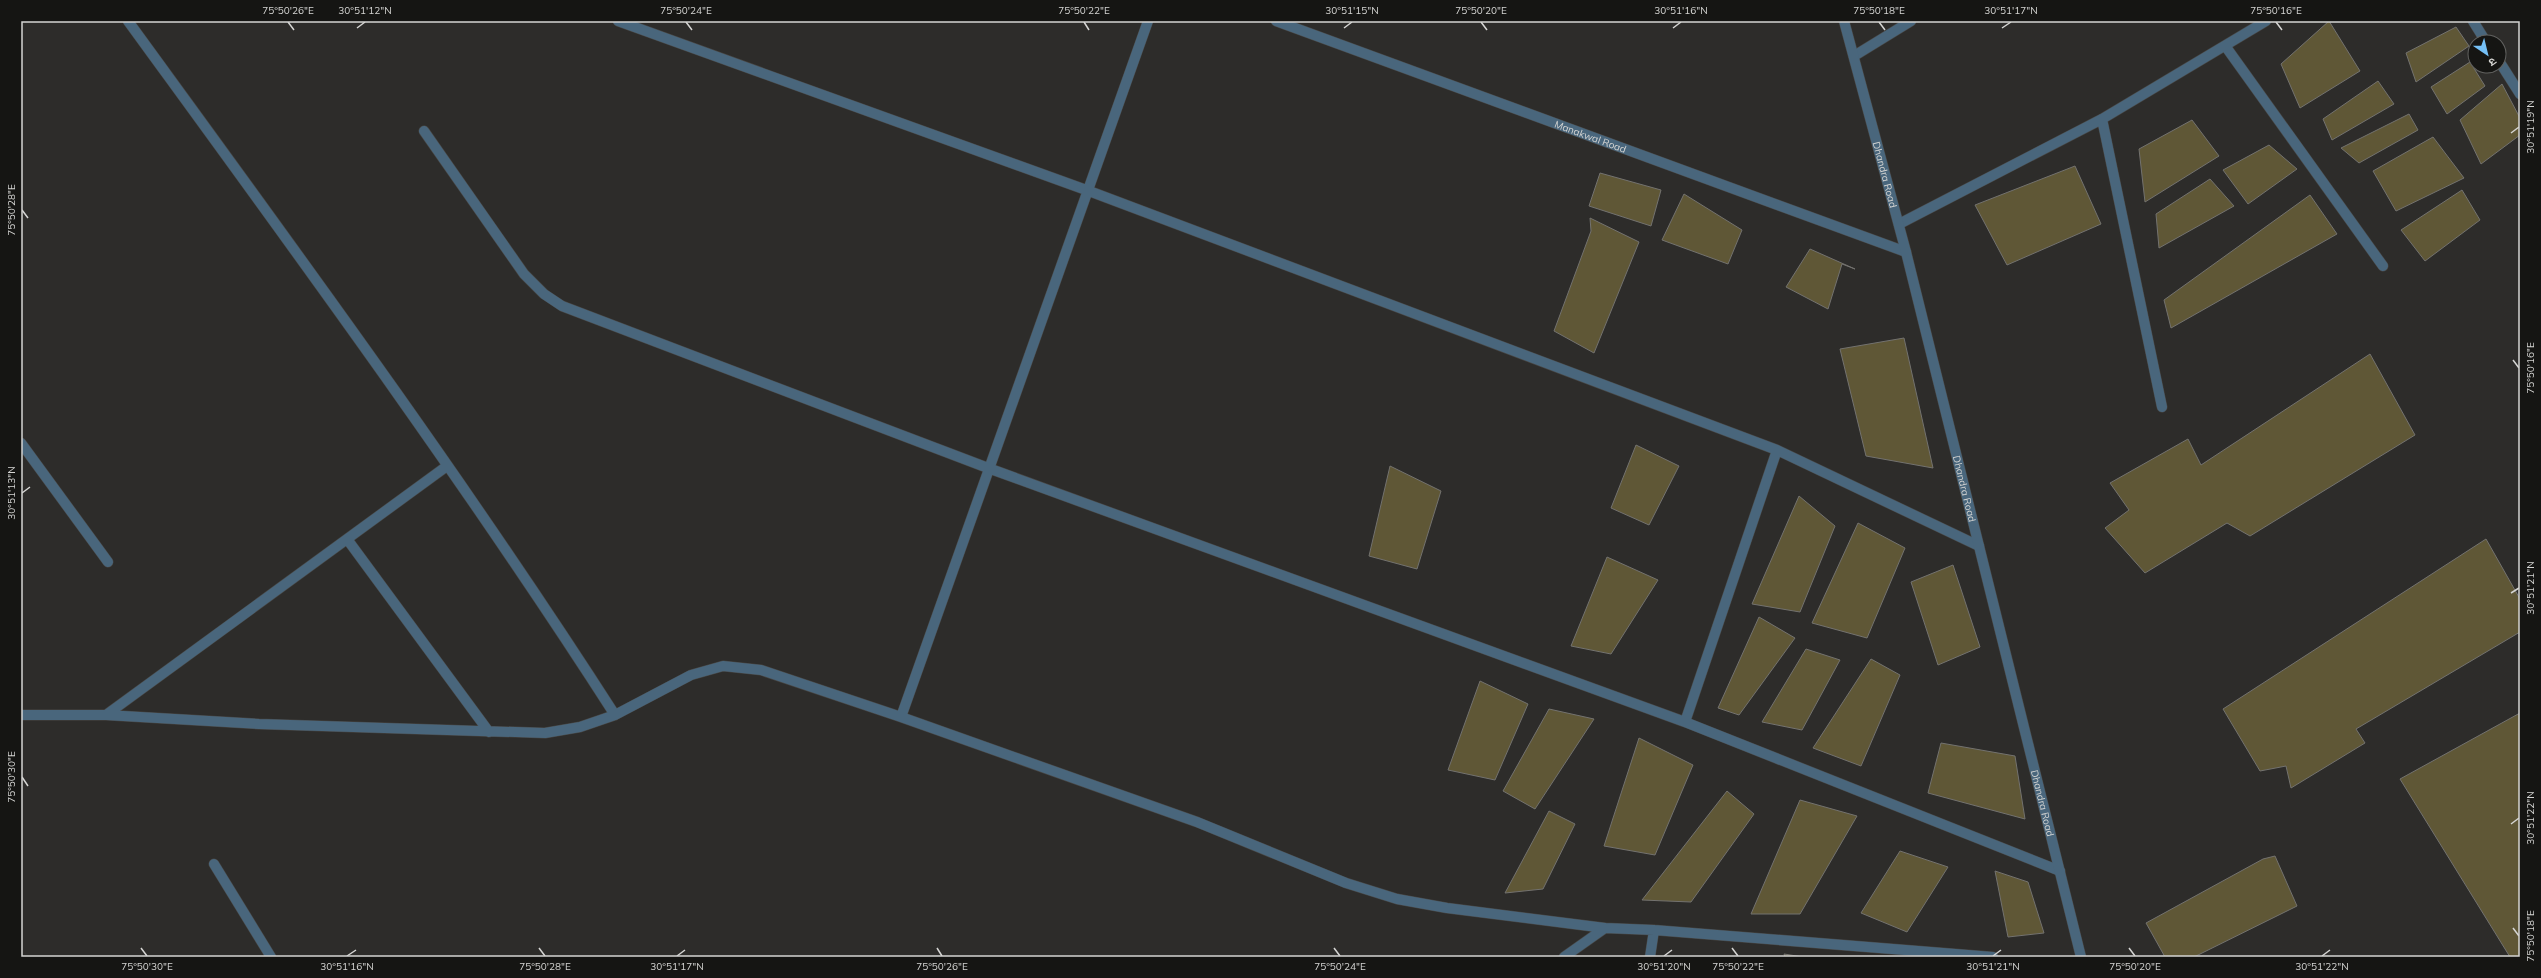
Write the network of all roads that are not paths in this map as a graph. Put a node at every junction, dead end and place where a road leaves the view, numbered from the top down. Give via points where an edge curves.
1 (128, 21) edge
2 (618, 21) edge
3 (1148, 21) edge
4 (1276, 21) edge
5 (1844, 21) edge
6 (1911, 21) edge
7 (2266, 21) edge
8 (2473, 21) edge
9 (2481, 34) edge
10 (2226, 47) junction
11 (1854, 56) junction
12 (2507, 74) edge
13 (2520, 94) edge
14 (2102, 119) junction
15 (424, 131) dead end
16 (1089, 191) junction
17 (1899, 224) junction
18 (1906, 252) junction
19 (2382, 266) dead end
20 (2162, 407) dead end
21 (21, 443) edge
22 (1777, 450) junction
23 (447, 466) junction
24 (988, 468) junction
25 (347, 539) junction
26 (1979, 546) junction
27 (108, 562) dead end
28 (21, 715) edge
29 (106, 715) junction
30 (615, 715) junction
31 (901, 718) junction
32 (1685, 722) junction
33 (488, 732) junction
34 (214, 864) dead end
35 (2060, 871) junction
36 (1606, 928) junction
37 (1654, 930) junction
38 (271, 957) edge
39 (1564, 957) edge
40 (1650, 957) edge
41 (1994, 957) edge
42 (2081, 957) edge

1 - 23 street via 358,336
2 - 16 street
3 - 16 street
4 - 18 street, Manakwal Road
5 - 11 street, Dhandra Road
6 - 11 street
7 - 10 street
8 - 9 street
10 - 14 street
10 - 19 street
11 - 17 street, Dhandra Road
12 - 13 street
14 - 17 street
14 - 20 street
15 - 24 street via 524,274 544,294 562,306
16 - 22 street
16 - 24 street
17 - 18 street, Dhandra Road
18 - 26 street, Dhandra Road
21 - 27 street
22 - 26 street
22 - 32 street
23 - 25 street
23 - 30 street via 543,603
24 - 31 street
24 - 32 street
25 - 29 street
25 - 33 street
26 - 35 street, Dhandra Road
28 - 29 street
29 - 33 street via 260,724
30 - 31 street via 691,675 723,666 761,670
30 - 33 street via 580,727 546,733
31 - 36 street via 1197,822 1346,883 1396,899 1446,908
32 - 35 street
34 - 38 street
35 - 42 street, Dhandra Road
36 - 37 street
36 - 39 street
37 - 40 street
37 - 41 street

